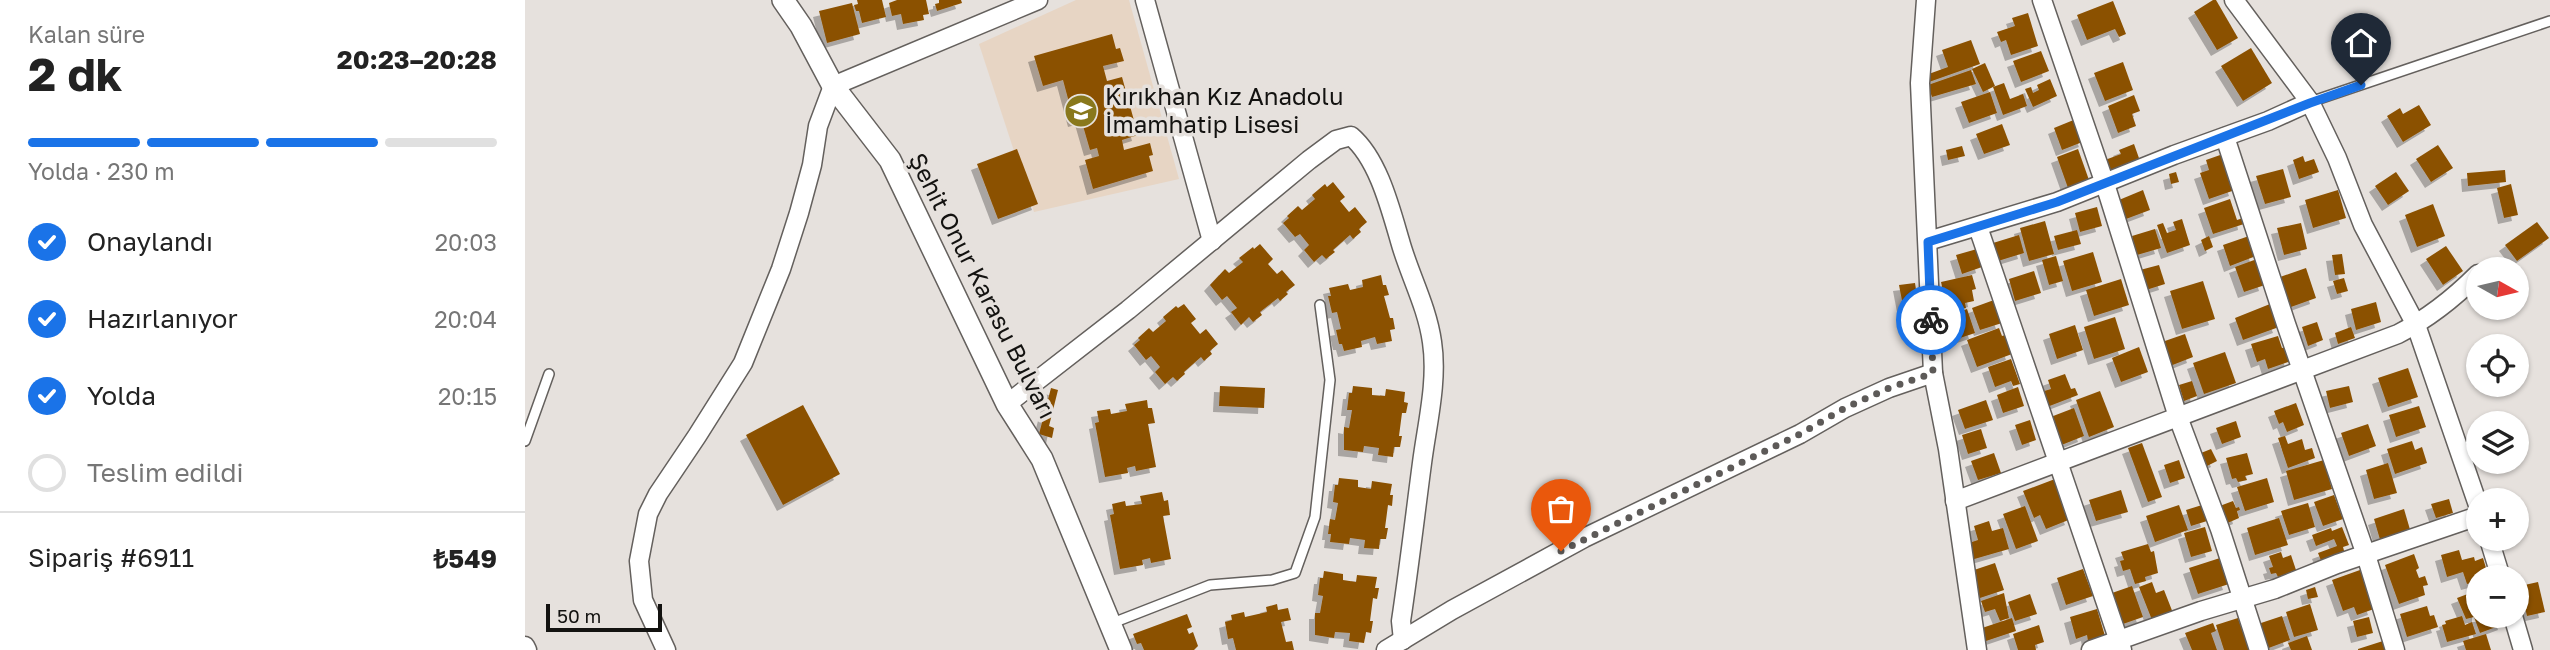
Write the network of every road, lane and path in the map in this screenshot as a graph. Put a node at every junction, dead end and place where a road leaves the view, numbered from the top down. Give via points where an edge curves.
1 (783, 0) edge
2 (1038, 0) edge
3 (1145, 0) edge
4 (1926, 0) edge
5 (2042, 0) edge
6 (2234, 0) edge
7 (2550, 21) edge
8 (833, 86) junction
9 (2310, 103) junction
10 (2225, 137) junction
11 (2105, 184) junction
12 (1978, 227) junction
13 (1212, 241) junction
14 (1928, 242) junction
15 (2466, 286) edge
16 (1320, 305) dead end
17 (2416, 325) junction
18 (2303, 370) junction
19 (1933, 373) junction
20 (549, 374) dead end
21 (1007, 404) junction
22 (2178, 418) junction
23 (525, 441) edge
24 (2058, 463) junction
25 (2472, 488) edge
26 (1955, 501) junction
27 (2466, 520) edge
28 (2366, 555) junction
29 (2241, 599) junction
30 (1109, 624) junction
31 (1973, 625) junction
32 (2517, 628) edge
33 (1403, 640) junction
34 (2120, 645) edge
35 (666, 650) edge
36 (1121, 650) edge
37 (1386, 650) edge
38 (1967, 650) edge
39 (1977, 650) edge
40 (2091, 650) edge
41 (2259, 650) edge
42 (2395, 650) edge
43 (2523, 650) edge

1 - 8 street, Şehit Onur Karasu Bulvarı
2 - 8 street
3 - 13 street
4 - 14 street via 1920,83
5 - 11 street
6 - 9 street
7 - 9 lane
8 - 21 street, Şehit Onur Karasu Bulvarı via 890,160
8 - 35 street via 818,125 799,214 743,363 647,514 639,561 643,600
9 - 10 street
9 - 17 street via 2363,225
10 - 11 street
10 - 18 street
11 - 12 street
11 - 22 street
12 - 14 street
12 - 24 street
13 - 21 street
13 - 33 street via 1336,140 1351,136 1361,145 1387,197 1434,358 1401,621
14 - 19 street
15 - 17 street
16 - 30 lane via 1330,380 1315,517 1295,573 1272,580 1210,585
17 - 18 street
17 - 25 street
18 - 22 street
18 - 28 street
19 - 26 street
19 - 33 street via 1845,408 1584,538
20 - 23 lane
21 - 30 street, Şehit Onur Karasu Bulvarı via 1042,459
22 - 24 street
22 - 29 street via 2220,528
24 - 26 street
24 - 34 street
26 - 31 street
27 - 28 street
28 - 29 street
28 - 42 street
29 - 34 street
29 - 41 street
30 - 36 street, Şehit Onur Karasu Bulvarı
31 - 38 street
31 - 39 street
32 - 43 street
33 - 37 street
34 - 40 street

